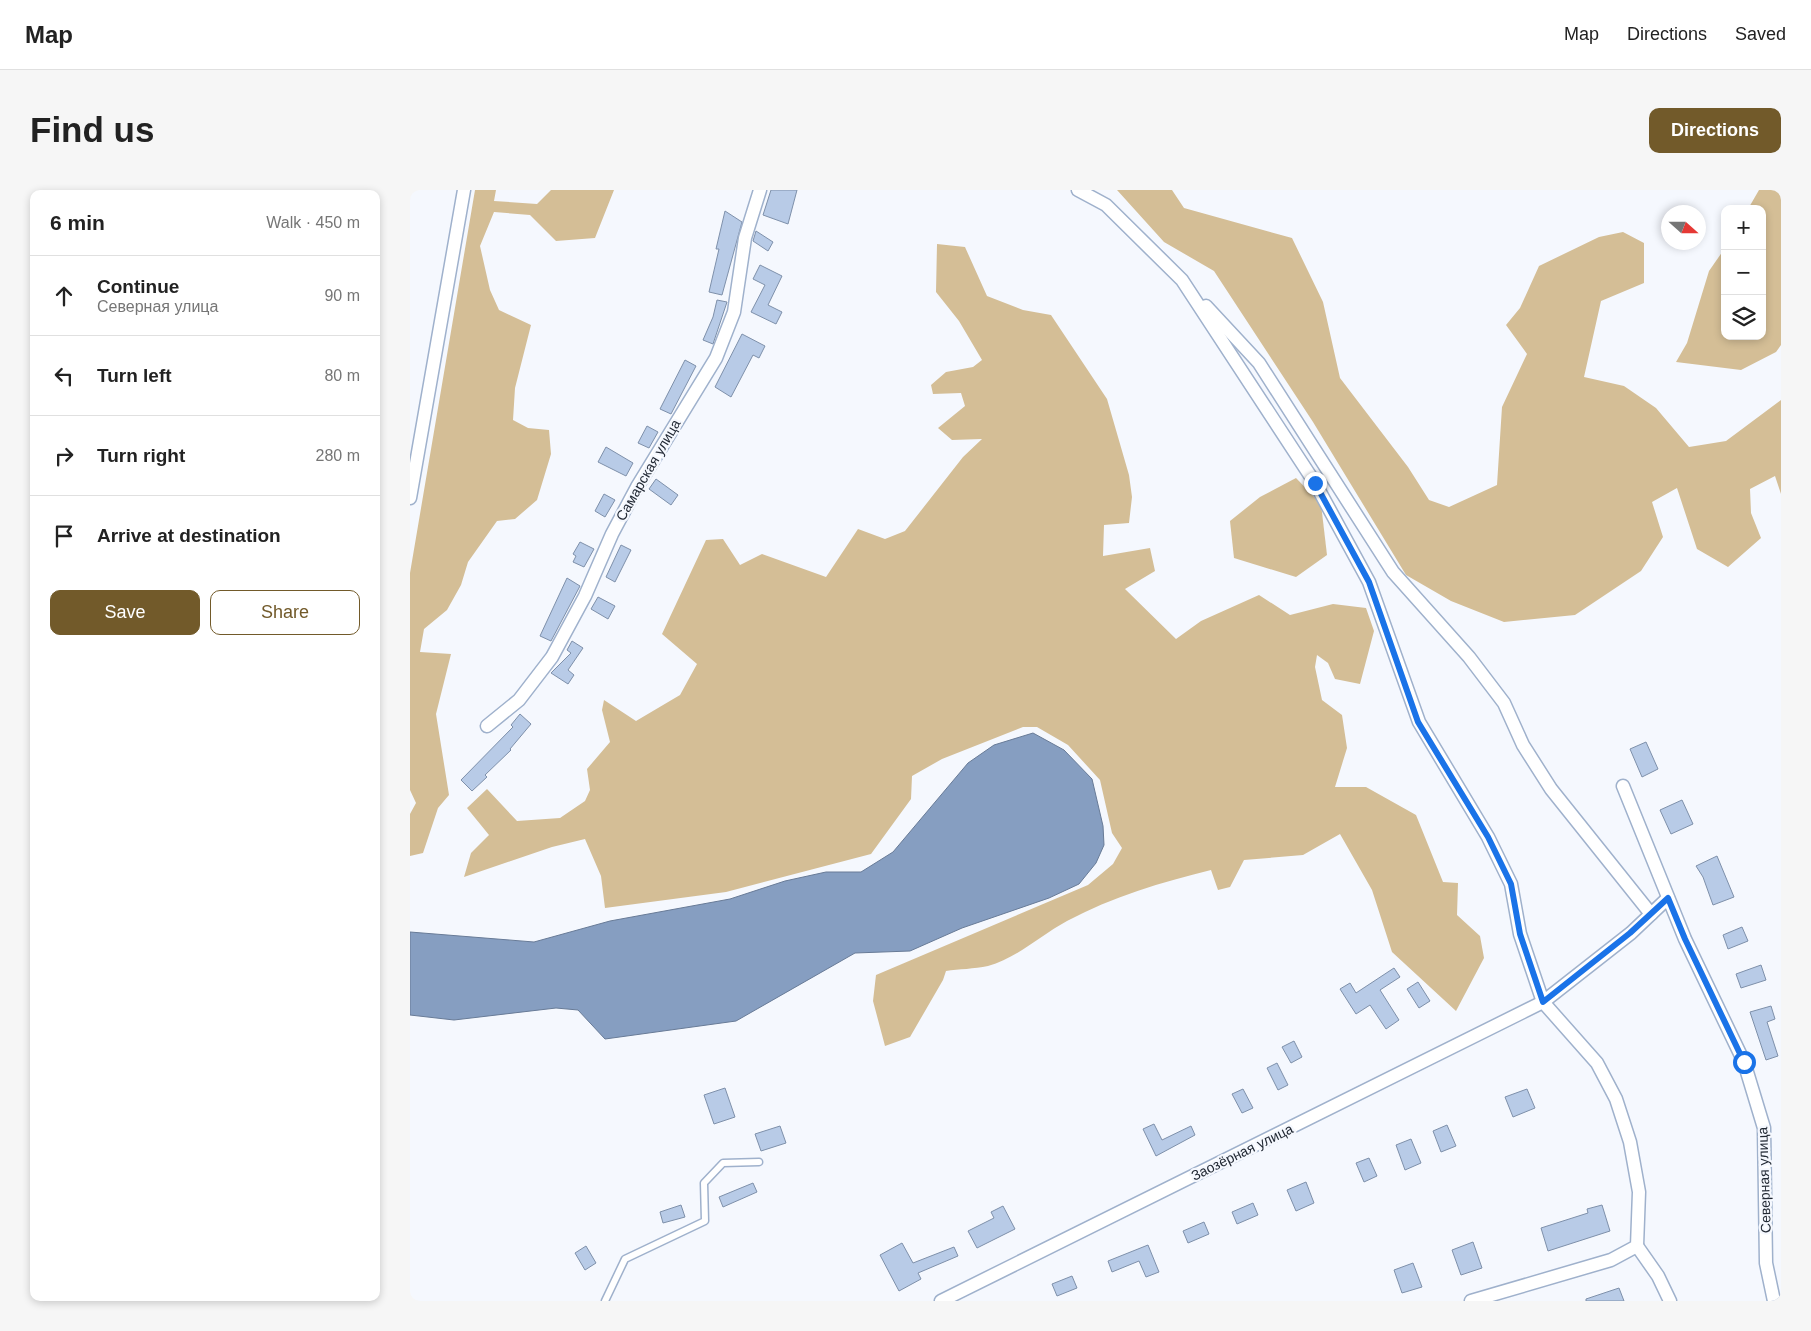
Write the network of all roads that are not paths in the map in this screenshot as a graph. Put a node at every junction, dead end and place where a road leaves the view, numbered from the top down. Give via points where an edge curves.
1 (464, 190) edge
2 (760, 190) edge
3 (1078, 190) edge
4 (1182, 280) junction
5 (410, 498) edge
6 (487, 726) dead end
7 (1623, 786) dead end
8 (1668, 898) junction
9 (1651, 914) junction
10 (1543, 1002) junction
11 (759, 1162) dead end
12 (1637, 1246) junction
13 (605, 1301) edge
14 (941, 1301) edge
15 (1471, 1301) edge
16 (1670, 1301) edge
17 (1774, 1301) edge

1 - 5 street
2 - 6 street, Самарская улица via 745,238 734,312 716,358 637,487 552,657 519,700
3 - 4 street via 1106,205
4 - 9 street via 1259,363 1393,572 1469,657 1498,695 1523,745 1551,789
4 - 10 street via 1315,483 1369,582 1418,722 1488,837 1511,884 1520,934
7 - 8 street, Северная улица
8 - 9 street, Заозёрная улица
8 - 17 street, Северная улица via 1744,1062 1764,1128 1766,1263
9 - 10 street, Заозёрная улица
10 - 12 street via 1597,1063 1616,1099 1630,1142 1639,1192
10 - 14 street, Заозёрная улица
11 - 13 lane via 723,1163 704,1183 705,1221 626,1258
12 - 15 street via 1612,1260
12 - 16 street via 1658,1276

